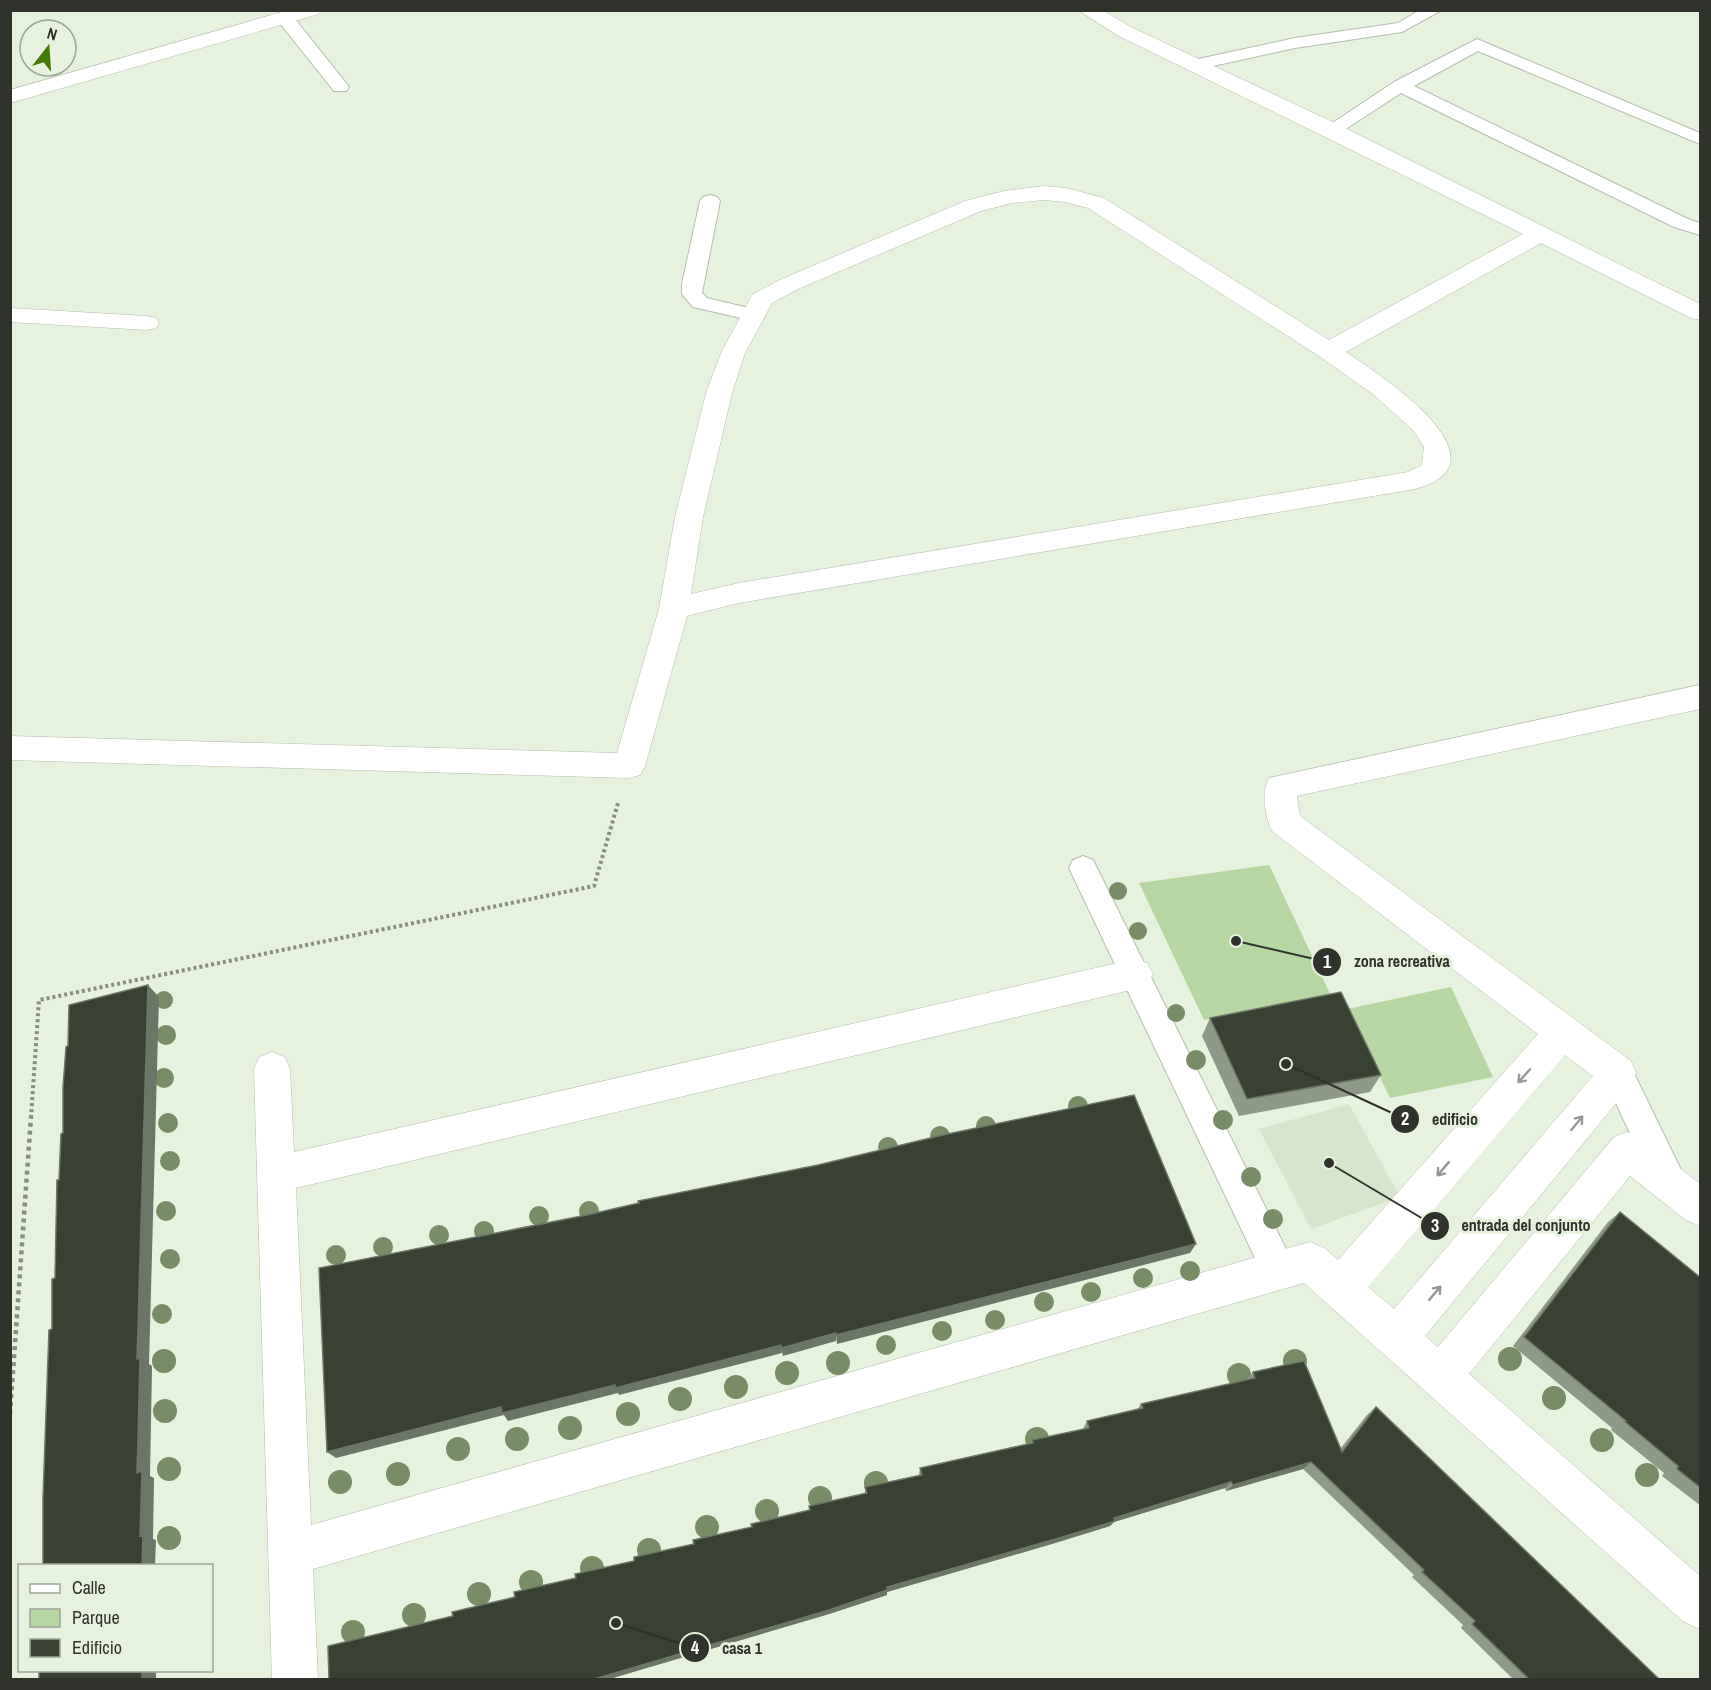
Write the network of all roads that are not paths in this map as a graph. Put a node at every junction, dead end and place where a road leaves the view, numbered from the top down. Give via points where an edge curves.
1 (312, 10) edge
2 (1087, 10) edge
3 (1434, 10) edge
4 (285, 18) junction
5 (1195, 65) junction
6 (1400, 86) junction
7 (340, 87) dead end
8 (10, 97) edge
9 (1331, 130) junction
10 (1701, 139) edge
11 (710, 201) dead end
12 (1701, 229) edge
13 (1541, 234) junction
14 (1701, 313) edge
15 (10, 315) edge
16 (754, 315) junction
17 (147, 323) dead end
18 (1328, 351) junction
19 (674, 609) junction
20 (1701, 697) edge
21 (10, 748) edge
22 (1083, 868) dead end
23 (1135, 974) junction
24 (1562, 1032) junction
25 (272, 1069) dead end
26 (1618, 1073) junction
27 (276, 1174) junction
28 (1670, 1184) junction
29 (1701, 1207) edge
30 (1279, 1271) junction
31 (1340, 1289) junction
32 (1397, 1338) junction
33 (1440, 1377) junction
34 (290, 1553) junction
35 (1701, 1606) edge
36 (295, 1680) edge

1 - 4 street
2 - 5 street
3 - 5 lane via 1402,27 1295,43
4 - 7 lane
4 - 8 street
5 - 9 street
6 - 9 lane
6 - 10 lane via 1477,44
6 - 12 lane via 1681,223
9 - 13 street
11 - 16 lane via 692,294 700,303
13 - 14 street
13 - 18 street
15 - 17 street
16 - 18 street via 762,299 790,284 962,211 1012,196 1044,193 1096,203
16 - 19 street via 733,354 719,393 689,517
18 - 19 street via 1383,389 1424,425 1437,447 1435,468 1415,480 739,593
19 - 21 street via 629,766
20 - 24 street via 1280,787 1284,822
22 - 23 lane
23 - 27 street
23 - 30 lane
24 - 26 street
24 -> 31 street
25 - 27 street
26 - 28 lane
32 -> 26 street
27 - 34 street
28 - 29 street
28 - 33 street via 1627,1150
30 - 31 street via 1310,1262
30 - 34 street
31 - 32 street
32 - 33 street
33 - 35 street
34 - 36 street

